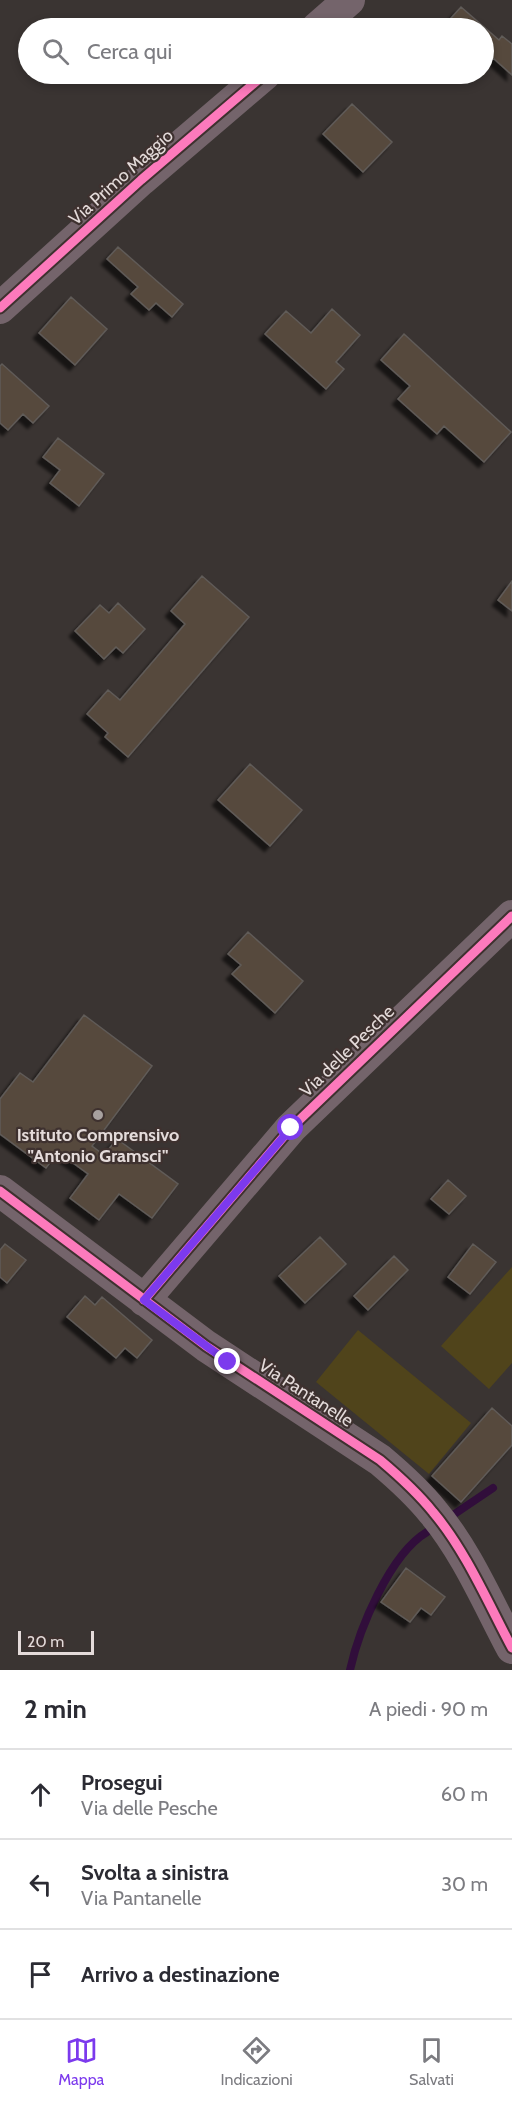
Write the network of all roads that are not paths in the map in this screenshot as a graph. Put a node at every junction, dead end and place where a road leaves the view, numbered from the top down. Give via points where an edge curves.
1 (350, 0) edge
2 (328, 18) edge
3 (253, 84) edge
4 (0, 308) edge
5 (512, 916) edge
6 (0, 1191) edge
7 (144, 1300) junction
8 (512, 1648) edge

1 - 2 street
3 - 4 street, Via Primo Maggio
5 - 7 street, Via delle Pesche via 291,1128
6 - 7 street, Via Pantanelle
7 - 8 street, Via Pantanelle via 244,1372 380,1460 410,1487 452,1537

